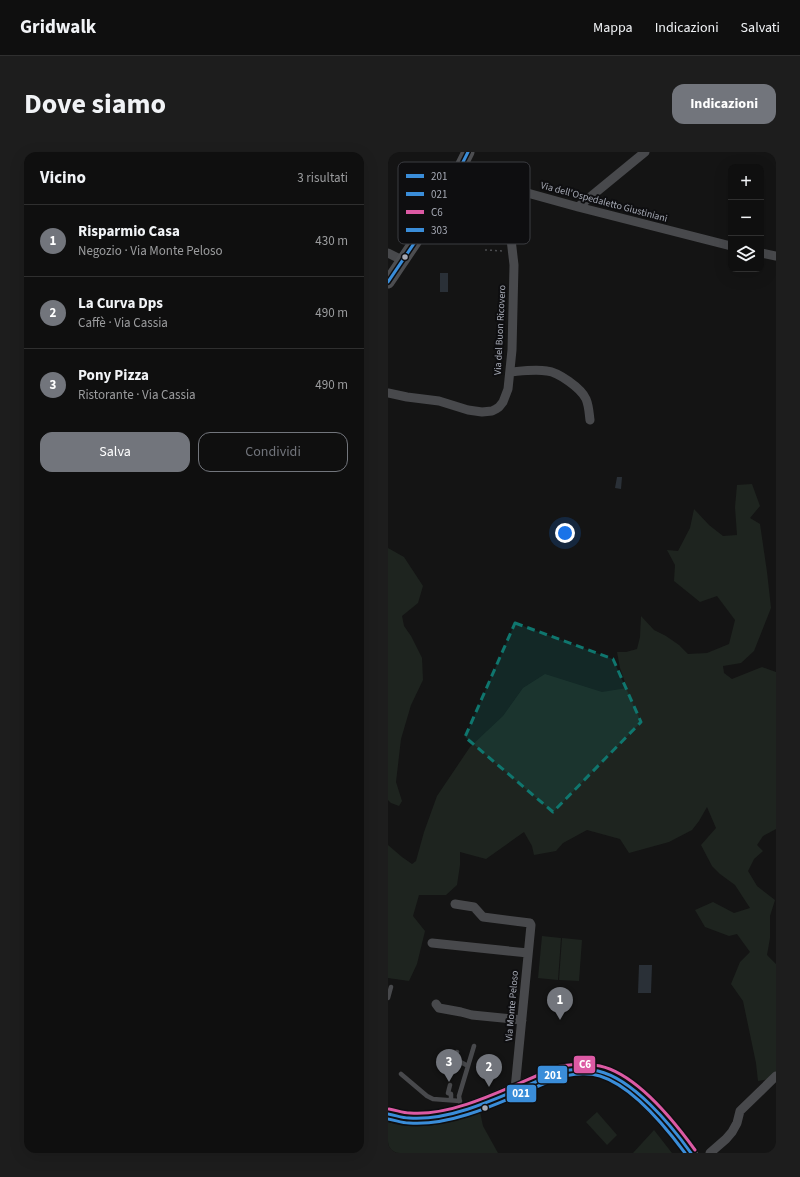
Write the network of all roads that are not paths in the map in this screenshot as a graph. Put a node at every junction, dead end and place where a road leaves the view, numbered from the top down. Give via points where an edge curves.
1 (468, 152) edge
2 (645, 152) edge
3 (463, 162) edge
4 (530, 194) edge
5 (578, 207) junction
6 (413, 244) edge
7 (511, 244) edge
8 (728, 245) edge
9 (388, 253) edge
10 (764, 254) edge
11 (776, 256) edge
12 (402, 260) junction
13 (388, 282) edge
14 (510, 372) junction
15 (388, 393) edge
16 (590, 420) dead end
17 (455, 904) dead end
18 (432, 943) dead end
19 (528, 953) junction
20 (391, 987) dead end
21 (388, 998) edge
22 (436, 1004) dead end
23 (522, 1020) junction
24 (474, 1046) dead end
25 (457, 1052) dead end
26 (468, 1066) junction
27 (402, 1074) dead end
28 (776, 1076) edge
29 (450, 1085) dead end
30 (515, 1089) junction
31 (451, 1100) junction
32 (461, 1106) junction
33 (388, 1114) edge
34 (691, 1153) edge
35 (710, 1153) edge

1 - 3 street
2 - 5 street
4 - 5 street, Via dell'Ospedaletto Giustiniani
5 - 8 street, Via dell'Ospedaletto Giustiniani
6 - 12 street
7 - 14 street, Via del Buon Ricovero via 514,265
9 - 12 street
10 - 11 street
12 - 13 street
14 - 15 street, Via del Buon Ricovero via 503,402 488,412 476,412 439,401
14 - 16 street via 545,371 562,377 585,397
17 - 19 street, Via Monte Peloso via 474,906 483,917 530,923
18 - 19 street
19 - 23 street, Via Monte Peloso
20 - 21 lane
22 - 23 street via 439,1008 472,1015
23 - 30 street, Via Monte Peloso
24 - 26 lane
25 - 26 lane via 456,1059
26 - 32 lane via 459,1096
27 - 31 lane via 427,1096
28 - 35 street via 741,1110 732,1132
29 - 31 lane via 448,1092 451,1094
30 - 32 main road via 469,1109
30 - 34 main road via 568,1069 588,1068 608,1073 624,1081 644,1098 669,1124
31 - 32 lane
32 - 33 main road via 438,1116 419,1119 400,1118

